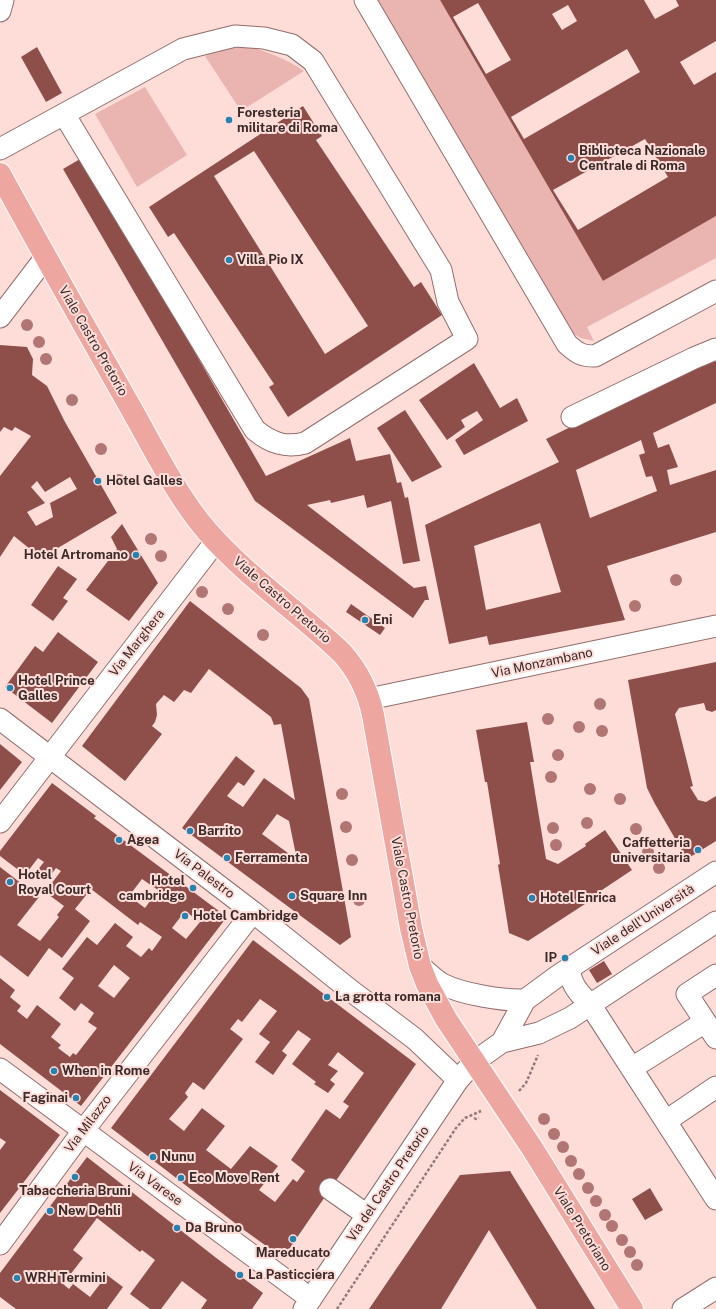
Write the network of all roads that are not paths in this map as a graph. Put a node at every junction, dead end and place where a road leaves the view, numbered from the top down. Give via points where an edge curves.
1 (4, 0) edge
2 (365, 0) edge
3 (0, 11) edge
4 (64, 114) junction
5 (0, 149) edge
6 (0, 174) edge
7 (45, 258) junction
8 (716, 291) edge
9 (0, 317) edge
10 (716, 349) edge
11 (572, 417) dead end
12 (216, 541) junction
13 (716, 626) edge
14 (369, 699) junction
15 (0, 719) edge
16 (50, 757) junction
17 (0, 822) edge
18 (716, 872) edge
19 (253, 912) junction
20 (716, 922) edge
21 (420, 966) junction
22 (569, 969) junction
23 (716, 975) edge
24 (526, 1000) junction
25 (590, 1005) junction
26 (711, 1030) edge
27 (502, 1042) junction
28 (474, 1062) junction
29 (632, 1068) junction
30 (0, 1069) edge
31 (458, 1080) junction
32 (716, 1087) edge
33 (501, 1101) joint
34 (666, 1122) junction
35 (83, 1131) junction
36 (330, 1189) dead end
37 (716, 1199) edge
38 (367, 1215) junction
39 (0, 1244) edge
40 (716, 1288) edge
41 (307, 1304) edge
42 (632, 1309) edge
43 (683, 1309) edge

1 - 3 street
2 - 8 street via 567,344 577,353 595,356
4 - 4 street via 182,49 235,36 264,38 292,45 313,61 441,270 448,302 467,339 305,443 283,445 263,437 255,430
4 - 5 street
6 - 7 main road, Viale Castro Pretorio
7 - 9 street
7 - 12 main road, Viale Castro Pretorio via 175,485 198,520
10 - 11 street
12 - 14 main road, Viale Castro Pretorio via 342,653 361,679
12 - 16 street, Via Marghera
13 - 14 street, Via Monzambano
14 - 21 main road, Viale Castro Pretorio via 410,928
15 - 16 street, Via Palestro
16 - 17 street, Via Marghera
16 - 19 street, Via Palestro
18 - 22 street, Viale dell'Università
19 - 31 street, Via Palestro via 415,1039
19 - 35 street, Via Milazzo
20 - 25 street, Viale dell'Università
21 - 24 street via 450,987 501,999
21 - 28 main road, Viale Castro Pretorio via 434,998
22 - 24 street, Viale dell'Università
22 - 25 street via 576,989
23 - 26 street via 687,994
24 - 27 street, Viale dell'Università
25 - 27 street, Viale dell'Università via 547,1029
25 - 29 street
26 - 29 street
27 - 28 street, Viale dell'Università
28 - 31 street, Via del Castro Pretorio
28 - 33 main road, Viale Castro Pretorio
29 - 34 street
30 - 35 street, Via Varese
31 - 38 street, Via del Castro Pretorio
32 - 34 street
33 - 42 main road, Viale Pretoriano
34 - 37 street
35 - 39 street, Via Milazzo
35 - 41 street, Via Varese
36 - 38 street
38 - 41 street, Via del Castro Pretorio
40 - 43 street

